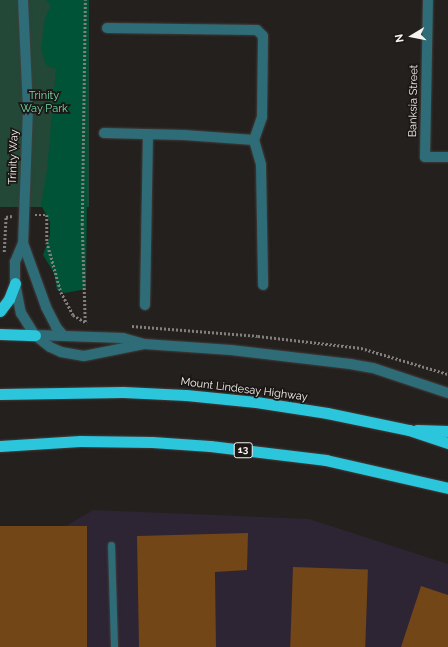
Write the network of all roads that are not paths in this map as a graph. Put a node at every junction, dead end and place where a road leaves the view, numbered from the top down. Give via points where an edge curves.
1 (23, 0) edge
2 (428, 0) edge
3 (107, 28) dead end
4 (104, 133) dead end
5 (148, 134) junction
6 (254, 140) junction
7 (448, 157) edge
8 (23, 243) junction
9 (15, 283) junction
10 (262, 285) dead end
11 (145, 305) dead end
12 (0, 311) edge
13 (0, 334) edge
14 (35, 335) junction
15 (63, 335) junction
16 (144, 344) junction
17 (448, 393) edge
18 (0, 394) edge
19 (409, 430) junction
20 (448, 431) edge
21 (448, 443) edge
22 (0, 446) edge
23 (448, 488) edge
24 (111, 545) dead end
25 (114, 647) edge

1 - 8 street, Trinity Way via 28,109
2 - 7 street, Banksia Street via 425,156
3 - 6 street via 257,30 263,36 262,117
4 - 5 street
5 - 6 street
5 - 11 street
6 - 10 street via 261,165
8 - 9 street, Trinity Way via 15,262
8 - 15 street, Trinity Way via 46,307 56,328
9 - 12 highway via 9,299
9 - 14 street, Trinity Way via 21,313
13 - 14 highway
14 - 15 street
14 - 16 street via 61,352 84,356
15 - 16 street via 123,338
16 - 17 street via 231,350 350,364 385,371
18 - 19 highway, Mount Lindesay Highway via 123,392 209,398 328,413
19 - 20 highway
19 - 21 highway, Mount Lindesay Highway
22 - 23 highway, 13 via 80,441 210,446 326,460
24 - 25 lane

